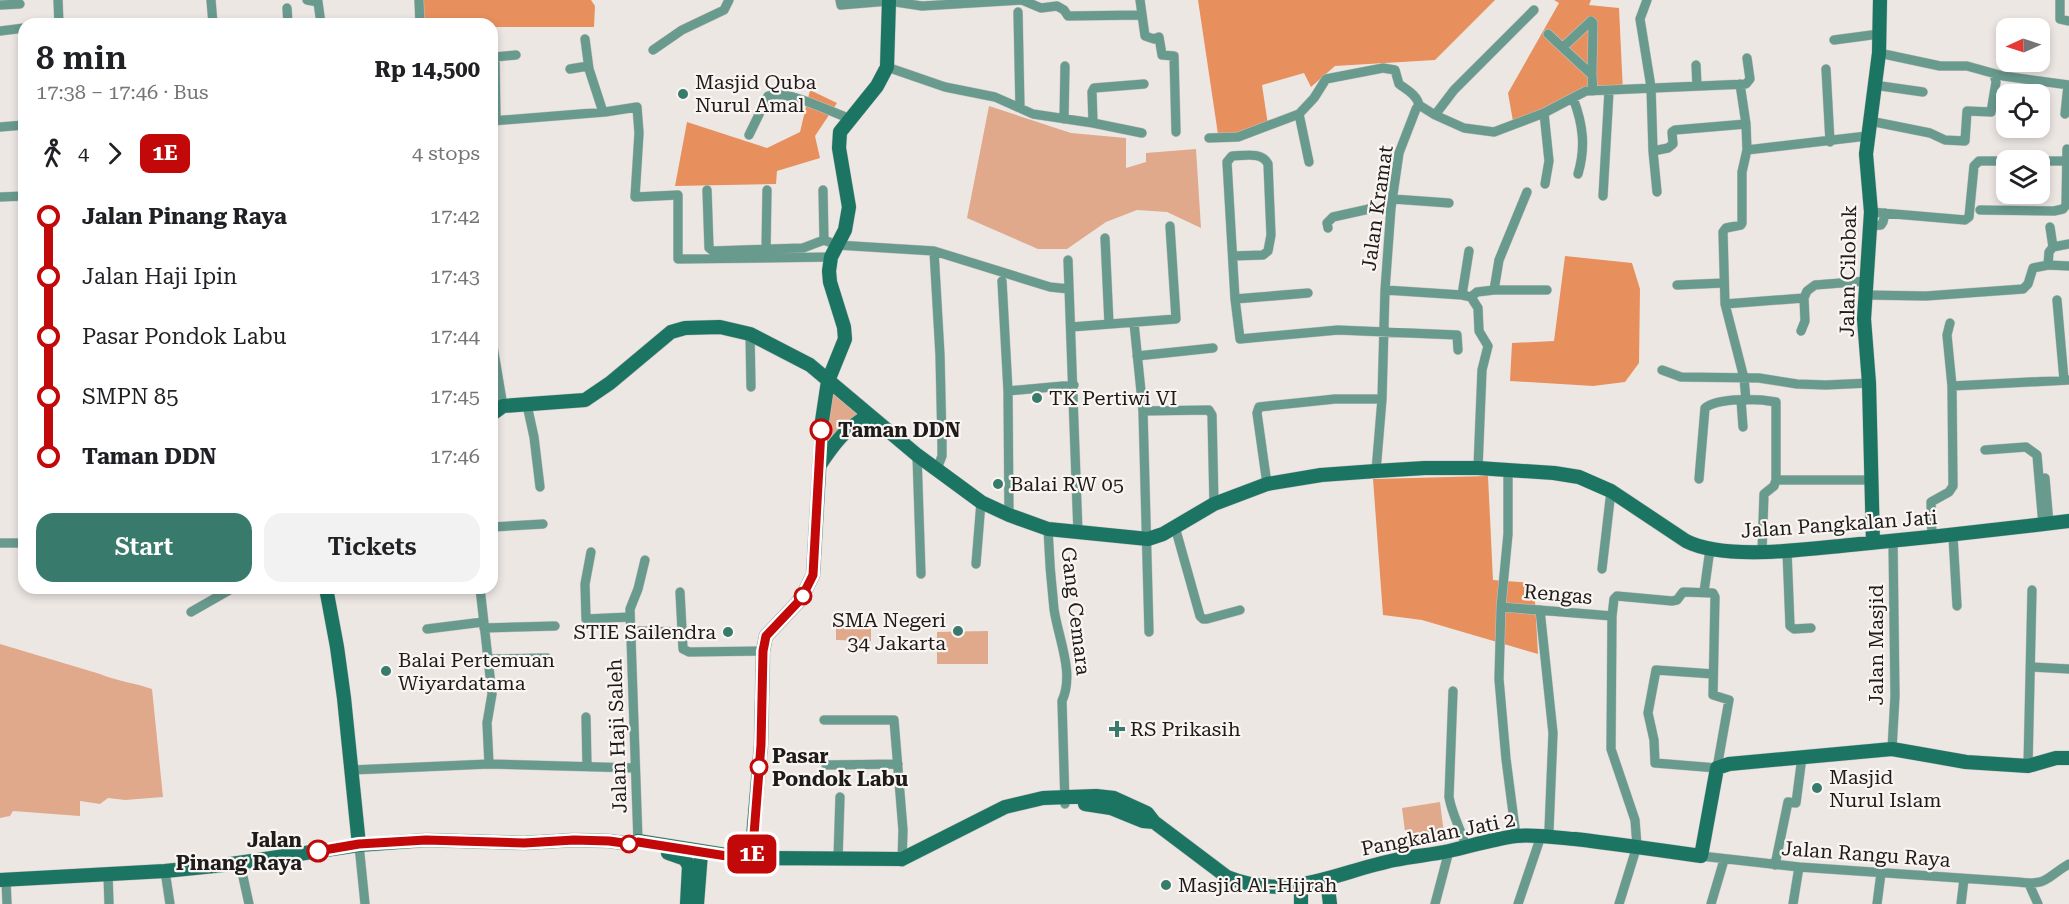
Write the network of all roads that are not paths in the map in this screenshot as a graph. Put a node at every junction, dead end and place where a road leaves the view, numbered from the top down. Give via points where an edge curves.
1 (58, 0) edge
2 (211, 0) edge
3 (307, 0) edge
4 (419, 0) edge
5 (729, 0) edge
6 (840, 0) edge
7 (1140, 0) edge
8 (1647, 0) edge
9 (1880, 0) edge
10 (2060, 0) edge
11 (889, 1) edge
12 (20, 4) dead end
13 (1040, 4) edge
14 (0, 6) edge
15 (287, 8) dead end
16 (1534, 10) dead end
17 (1018, 12) dead end
18 (1141, 15) junction
19 (59, 18) edge
20 (212, 18) edge
21 (288, 18) edge
22 (320, 18) edge
23 (420, 18) edge
24 (2069, 21) edge
25 (18, 29) edge
26 (0, 31) edge
27 (1548, 34) dead end
28 (1880, 34) junction
29 (585, 39) dead end
30 (1834, 40) dead end
31 (1563, 47) junction
32 (653, 50) dead end
33 (1880, 53) junction
34 (516, 55) dead end
35 (498, 57) edge
36 (1747, 58) dead end
37 (1696, 65) dead end
38 (1065, 66) dead end
39 (887, 67) junction
40 (591, 68) junction
41 (570, 69) dead end
42 (1826, 69) dead end
43 (1995, 74) junction
44 (1592, 75) junction
45 (1144, 84) dead end
46 (1740, 84) junction
47 (1874, 85) junction
48 (2069, 85) edge
49 (1697, 86) junction
50 (1652, 87) junction
51 (1593, 91) junction
52 (1609, 91) junction
53 (1923, 93) dead end
54 (1573, 98) junction
55 (1419, 105) junction
56 (1020, 108) junction
57 (603, 112) junction
58 (1544, 113) junction
59 (1299, 114) junction
60 (2065, 114) dead end
61 (1435, 115) junction
62 (851, 119) junction
63 (1064, 119) junction
64 (498, 121) edge
65 (1870, 121) junction
66 (1093, 123) junction
67 (1746, 124) junction
68 (18, 126) edge
69 (0, 127) edge
70 (1176, 132) dead end
71 (1142, 133) dead end
72 (749, 135) dead end
73 (1867, 136) junction
74 (1209, 138) dead end
75 (1830, 142) junction
76 (2067, 149) dead end
77 (1747, 150) junction
78 (1653, 151) junction
79 (2067, 161) junction
80 (1309, 162) dead end
81 (1578, 174) dead end
82 (1545, 183) dead end
83 (707, 190) dead end
84 (767, 190) dead end
85 (823, 190) dead end
86 (1527, 192) dead end
87 (1657, 192) dead end
88 (18, 196) edge
89 (1603, 196) dead end
90 (0, 197) edge
91 (1392, 203) junction
92 (1449, 203) dead end
93 (1971, 204) junction
94 (1980, 210) junction
95 (1876, 217) junction
96 (1969, 217) junction
97 (1170, 226) dead end
98 (2050, 227) dead end
99 (1328, 228) dead end
100 (1105, 238) dead end
101 (2069, 244) edge
102 (831, 247) junction
103 (2053, 248) junction
104 (766, 250) junction
105 (934, 251) junction
106 (1470, 251) dead end
107 (1233, 256) junction
108 (1068, 260) dead end
109 (2048, 265) junction
110 (2069, 266) edge
111 (1002, 281) dead end
112 (1724, 283) junction
113 (1677, 285) dead end
114 (1867, 288) junction
115 (1069, 289) junction
116 (1385, 290) junction
117 (1494, 290) junction
118 (1547, 290) dead end
119 (1308, 293) dead end
120 (1467, 296) junction
121 (1804, 298) junction
122 (1235, 299) junction
123 (2057, 300) dead end
124 (1725, 304) junction
125 (1134, 323) junction
126 (1950, 323) dead end
127 (1109, 324) junction
128 (1071, 327) junction
129 (1801, 331) dead end
130 (1383, 332) junction
131 (750, 334) junction
132 (2065, 339) edge
133 (1213, 348) dead end
134 (1458, 350) dead end
135 (1137, 356) junction
136 (1662, 370) dead end
137 (1744, 378) junction
138 (2067, 380) edge
139 (828, 381) junction
140 (1869, 383) junction
141 (1074, 385) junction
142 (1952, 386) junction
143 (751, 387) dead end
144 (1008, 390) junction
145 (1382, 399) junction
146 (1744, 400) junction
147 (527, 405) junction
148 (498, 410) edge
149 (1143, 411) junction
150 (870, 415) junction
151 (1743, 427) dead end
152 (1985, 450) dead end
153 (917, 455) junction
154 (939, 464) junction
155 (819, 467) junction
156 (1478, 468) junction
157 (1508, 470) junction
158 (1376, 471) junction
159 (2045, 478) dead end
160 (1699, 479) dead end
161 (1776, 480) junction
162 (1872, 480) junction
163 (1266, 484) junction
164 (540, 487) dead end
165 (1611, 491) junction
166 (981, 502) junction
167 (1214, 504) junction
168 (1009, 512) junction
169 (2069, 522) edge
170 (543, 524) dead end
171 (1078, 524) junction
172 (2046, 524) junction
173 (498, 527) edge
174 (1175, 527) junction
175 (1048, 529) junction
176 (1148, 535) junction
177 (1953, 536) junction
178 (1932, 538) junction
179 (1893, 541) junction
180 (0, 543) edge
181 (18, 543) edge
182 (1873, 543) junction
183 (1710, 549) junction
184 (1788, 551) junction
185 (591, 552) dead end
186 (1762, 552) junction
187 (645, 560) dead end
188 (976, 564) dead end
189 (1602, 569) dead end
190 (921, 574) dead end
191 (2032, 590) dead end
192 (680, 592) dead end
193 (1704, 592) junction
194 (222, 594) edge
195 (327, 594) edge
196 (481, 594) edge
197 (1957, 606) dead end
198 (1501, 607) junction
199 (1240, 610) dead end
200 (1540, 610) junction
201 (191, 612) dead end
202 (1612, 616) junction
203 (630, 617) junction
204 (484, 625) junction
205 (555, 626) dead end
206 (1811, 628) dead end
207 (427, 629) dead end
208 (639, 631) dead end
209 (681, 632) junction
210 (1149, 632) dead end
211 (763, 651) junction
212 (547, 658) dead end
213 (489, 659) junction
214 (2031, 668) junction
215 (2069, 669) edge
216 (1713, 674) junction
217 (1453, 691) dead end
218 (586, 717) dead end
219 (824, 720) dead end
220 (1892, 749) junction
221 (1802, 757) junction
222 (2069, 758) edge
223 (489, 764) junction
224 (898, 764) junction
225 (826, 765) dead end
226 (587, 766) junction
227 (2028, 766) junction
228 (635, 768) junction
229 (1717, 768) junction
230 (352, 770) junction
231 (840, 797) dead end
232 (1064, 801) junction
233 (1516, 836) junction
234 (1544, 836) junction
235 (363, 840) junction
236 (634, 843) junction
237 (1636, 846) junction
238 (1466, 847) junction
239 (1449, 851) junction
240 (701, 853) junction
241 (1701, 856) junction
242 (766, 860) junction
243 (1724, 860) junction
244 (2069, 861) edge
245 (843, 862) junction
246 (902, 862) junction
247 (240, 863) junction
248 (1775, 865) junction
249 (1799, 867) junction
250 (165, 871) junction
251 (1881, 873) junction
252 (108, 875) junction
253 (1964, 879) junction
254 (3, 880) edge
255 (1327, 880) junction
256 (2029, 884) junction
257 (1301, 886) junction
258 (7, 904) edge
259 (109, 904) edge
260 (170, 904) edge
261 (249, 904) edge
262 (365, 904) edge
263 (687, 904) edge
264 (697, 904) edge
265 (1301, 904) edge
266 (1330, 904) edge
267 (1435, 904) edge
268 (1518, 904) edge
269 (1619, 904) edge
270 (1711, 904) edge
271 (1793, 904) edge
272 (1877, 904) edge
273 (1961, 904) edge
274 (2038, 904) edge
275 (2048, 904) edge

1 - 19 street
2 - 20 street
3 - 22 street via 318,2
4 - 23 street
5 - 32 street via 724,10 682,30
6 - 11 street via 841,5
7 - 18 street
8 - 50 street via 1640,19
9 - 28 main road, Jalan Cilobak
10 - 24 street via 2060,18
11 - 13 street via 922,6 1022,0
11 - 39 main road
12 - 14 street
13 - 18 street via 1057,6 1068,16
15 - 21 street
16 - 61 street via 1454,90
17 - 56 street
18 - 70 street via 1144,36 1160,37 1162,55 1174,56
25 - 26 street
27 - 31 street
28 - 30 street
28 - 33 main road, Jalan Cilobak
29 - 40 street
31 - 44 street
31 - 44 street via 1591,21
33 - 43 street
33 - 47 main road, Jalan Cilobak
34 - 35 street
36 - 46 street via 1749,79
37 - 49 street
38 - 63 street
39 - 56 street via 945,87 995,97
39 - 62 main road
40 - 41 street
40 - 57 street
42 - 75 street
43 - 48 street
43 - 65 street via 1991,112 1967,111 1965,141 1945,140 1930,133
44 - 51 street
45 - 66 street via 1094,88
46 - 49 street
46 - 67 street
47 - 53 street
47 - 65 main road, Jalan Cilobak
48 - 60 street
49 - 50 street
50 - 52 street
50 - 78 street
51 - 52 street
51 - 54 street
52 - 89 street
54 - 58 street
54 - 81 street via 1583,130 1583,157
55 - 59 street via 1411,92 1399,84 1395,70 1383,68 1326,79
55 - 61 street
55 - 91 street, Jalan Kramat via 1399,153
56 - 63 street
57 - 64 street
57 - 102 street via 637,107 635,197 678,195 678,259
58 - 61 street via 1494,132 1464,128
58 - 82 street via 1549,160
59 - 74 street via 1238,137
59 - 80 street
62 - 72 street via 803,100 774,94 768,96
62 - 102 main road via 840,132 839,148 849,207 845,230
63 - 66 street
65 - 73 main road, Jalan Cilobak
66 - 71 street
67 - 77 street
67 - 78 street via 1675,130 1673,144
68 - 69 street
73 - 75 street
73 - 95 main road, Jalan Cilobak via 1867,167
75 - 77 street
76 - 79 street
77 - 112 street via 1742,172 1742,223 1724,232
78 - 87 street
79 - 93 street via 1979,161 1974,166
79 - 94 street via 2063,209
83 - 104 street via 709,248
84 - 104 street
85 - 102 street
86 - 117 street via 1499,260
88 - 90 street
91 - 92 street
91 - 99 street via 1333,217
91 - 116 street, Jalan Kramat
93 - 94 street
93 - 96 street
94 - 96 street via 1977,217
95 - 96 street
95 - 114 main road, Jalan Cilobak
97 - 125 street via 1177,317
98 - 103 street
100 - 127 street
101 - 103 street
102 - 104 street
102 - 105 street
102 - 139 main road via 830,282 845,339
103 - 109 street
105 - 115 street via 1041,285
105 - 154 street via 940,355
106 - 120 street
107 - 107 street via 1227,162 1232,156 1261,156 1268,164 1268,251 1263,255
107 - 122 street
108 - 115 street
109 - 110 street
109 - 114 street via 2033,268 2024,289 1926,296
111 - 144 street
112 - 113 street
112 - 124 street
114 - 121 street via 1815,285
114 - 140 main road, Jalan Cilobak via 1864,319
115 - 128 street
116 - 120 street
116 - 130 street, Jalan Kramat
117 - 118 street
117 - 120 street
119 - 122 street
120 - 156 street via 1478,308 1479,331 1488,346 1482,370
121 - 124 street
121 - 129 street via 1805,321
122 - 130 street via 1240,339 1338,330
123 - 132 street
124 - 137 street
125 - 127 street
125 - 135 street
126 - 142 street via 1947,334
127 - 128 street
128 - 141 street
130 - 134 street via 1458,334
130 - 145 street, Jalan Kramat
131 - 139 main road, Jalan Pangkalan Jati via 810,365
131 - 143 street
131 - 147 main road, Jalan Pangkalan Jati via 720,327 671,332 585,400
132 - 138 street
133 - 135 street
135 - 149 street
136 - 137 street via 1681,377
137 - 140 street via 1816,385
137 - 146 street
138 - 142 street
139 - 150 main road, Jalan Pangkalan Jati
139 - 155 main road
140 - 162 main road, Jalan Cilobak
141 - 144 street
141 - 171 street
142 - 178 street via 1953,486 1931,502
144 - 168 street
145 - 158 street, Jalan Kramat
145 - 163 street via 1335,399 1258,408
146 - 151 street
146 - 160 street via 1705,408
146 - 161 street via 1777,402
147 - 148 main road, Jalan Pangkalan Jati
147 - 164 street
149 - 167 street via 1209,410
149 - 176 street
150 - 153 main road, Jalan Pangkalan Jati
150 - 155 main road via 851,425
152 - 172 street via 2026,447 2037,455
153 - 154 main road, Jalan Pangkalan Jati
153 - 190 street
154 - 166 main road, Jalan Pangkalan Jati
155 - 211 main road via 813,575 801,599 766,636
156 - 157 main road, Jalan Pangkalan Jati
156 - 158 main road, Jalan Pangkalan Jati
157 - 165 main road, Jalan Pangkalan Jati via 1570,475
157 - 198 street via 1508,534
158 - 163 main road, Jalan Pangkalan Jati
159 - 172 street
161 - 162 street
161 - 186 street via 1764,494
162 - 182 main road, Jalan Cilobak
163 - 167 main road, Jalan Pangkalan Jati
165 - 183 main road, Jalan Pangkalan Jati via 1686,541
165 - 189 street
166 - 168 main road, Jalan Pangkalan Jati
166 - 188 street
167 - 174 main road, Jalan Pangkalan Jati
168 - 175 main road, Jalan Pangkalan Jati
169 - 172 main road, Jalan Pangkalan Jati
170 - 173 street
171 - 175 main road, Jalan Pangkalan Jati
171 - 176 main road, Jalan Pangkalan Jati
172 - 177 main road, Jalan Pangkalan Jati
174 - 176 main road, Jalan Pangkalan Jati
174 - 199 street via 1200,616 1207,619
175 - 232 street, Gang Cemara via 1055,612 1067,686 1062,701
176 - 210 street
177 - 178 main road, Jalan Pangkalan Jati
177 - 197 street
178 - 179 main road, Jalan Pangkalan Jati
179 - 182 main road, Jalan Pangkalan Jati
179 - 220 street, Jalan Masjid
180 - 181 street
182 - 184 main road, Jalan Pangkalan Jati
183 - 186 main road, Jalan Pangkalan Jati
183 - 193 street
184 - 186 main road, Jalan Pangkalan Jati
184 - 206 street via 1790,626
185 - 203 street via 585,584 586,619
187 - 203 street, Jalan Haji Saleh
191 - 214 street
192 - 209 street
193 - 202 street via 1681,592 1672,602 1617,596
193 - 216 street via 1715,597
194 - 201 street
195 - 230 main road
196 - 204 street
198 - 200 street, Rengas
198 - 233 street via 1499,679
200 - 202 street, Rengas
200 - 234 street via 1553,733 1549,830
202 - 237 street via 1611,749 1635,820
203 - 228 street, Jalan Haji Saleh
204 - 205 street
204 - 207 street
204 - 213 street
208 - 209 street
209 - 211 street via 684,649 689,652
211 - 242 main road via 761,745
212 - 213 street
213 - 223 street
214 - 215 street
214 - 227 street
216 - 229 street via 1713,694 1729,700
216 - 229 street via 1656,670 1648,713 1655,763
217 - 238 street via 1449,797
218 - 226 street
219 - 224 street via 894,720
220 - 221 main road
220 - 227 main road via 1966,762
221 - 229 main road
221 - 248 street via 1796,803 1788,802
222 - 227 main road
223 - 226 street
223 - 230 street
224 - 225 street
224 - 246 street
226 - 228 street
228 - 236 street, Jalan Haji Saleh
229 - 241 main road
230 - 235 main road
231 - 245 street
232 - 246 main road, Pangkalan Jati 2 via 1006,815
232 - 257 main road, Pangkalan Jati 2 via 1096,796 1114,798 1147,813 1227,877 1261,886
233 - 234 main road, Pangkalan Jati 2
233 - 238 main road, Pangkalan Jati 2
234 - 237 main road, Pangkalan Jati 2
234 - 268 street
235 - 236 main road
235 - 247 main road
235 - 262 street
236 - 240 main road
236 - 263 main road via 685,859 689,866
237 - 241 main road, Pangkalan Jati 2
237 - 269 street
238 - 239 main road, Pangkalan Jati 2
239 - 255 main road, Pangkalan Jati 2 via 1395,860
239 - 267 street
240 - 242 main road
240 - 264 main road
241 - 243 street, Jalan Rangu Raya
242 - 245 main road
243 - 248 street, Jalan Rangu Raya
243 - 270 street
244 - 256 street via 2049,878
245 - 246 main road
247 - 250 main road
247 - 261 street
248 - 249 street, Jalan Rangu Raya
249 - 251 street, Jalan Rangu Raya
249 - 271 street
250 - 252 main road
250 - 260 street
251 - 253 street, Jalan Rangu Raya
251 - 272 street
252 - 254 main road
252 - 259 street
253 - 256 street, Jalan Rangu Raya
253 - 273 street
254 - 258 street
255 - 257 main road, Pangkalan Jati 2
255 - 266 main road
256 - 274 street
257 - 265 main road
274 - 275 street

